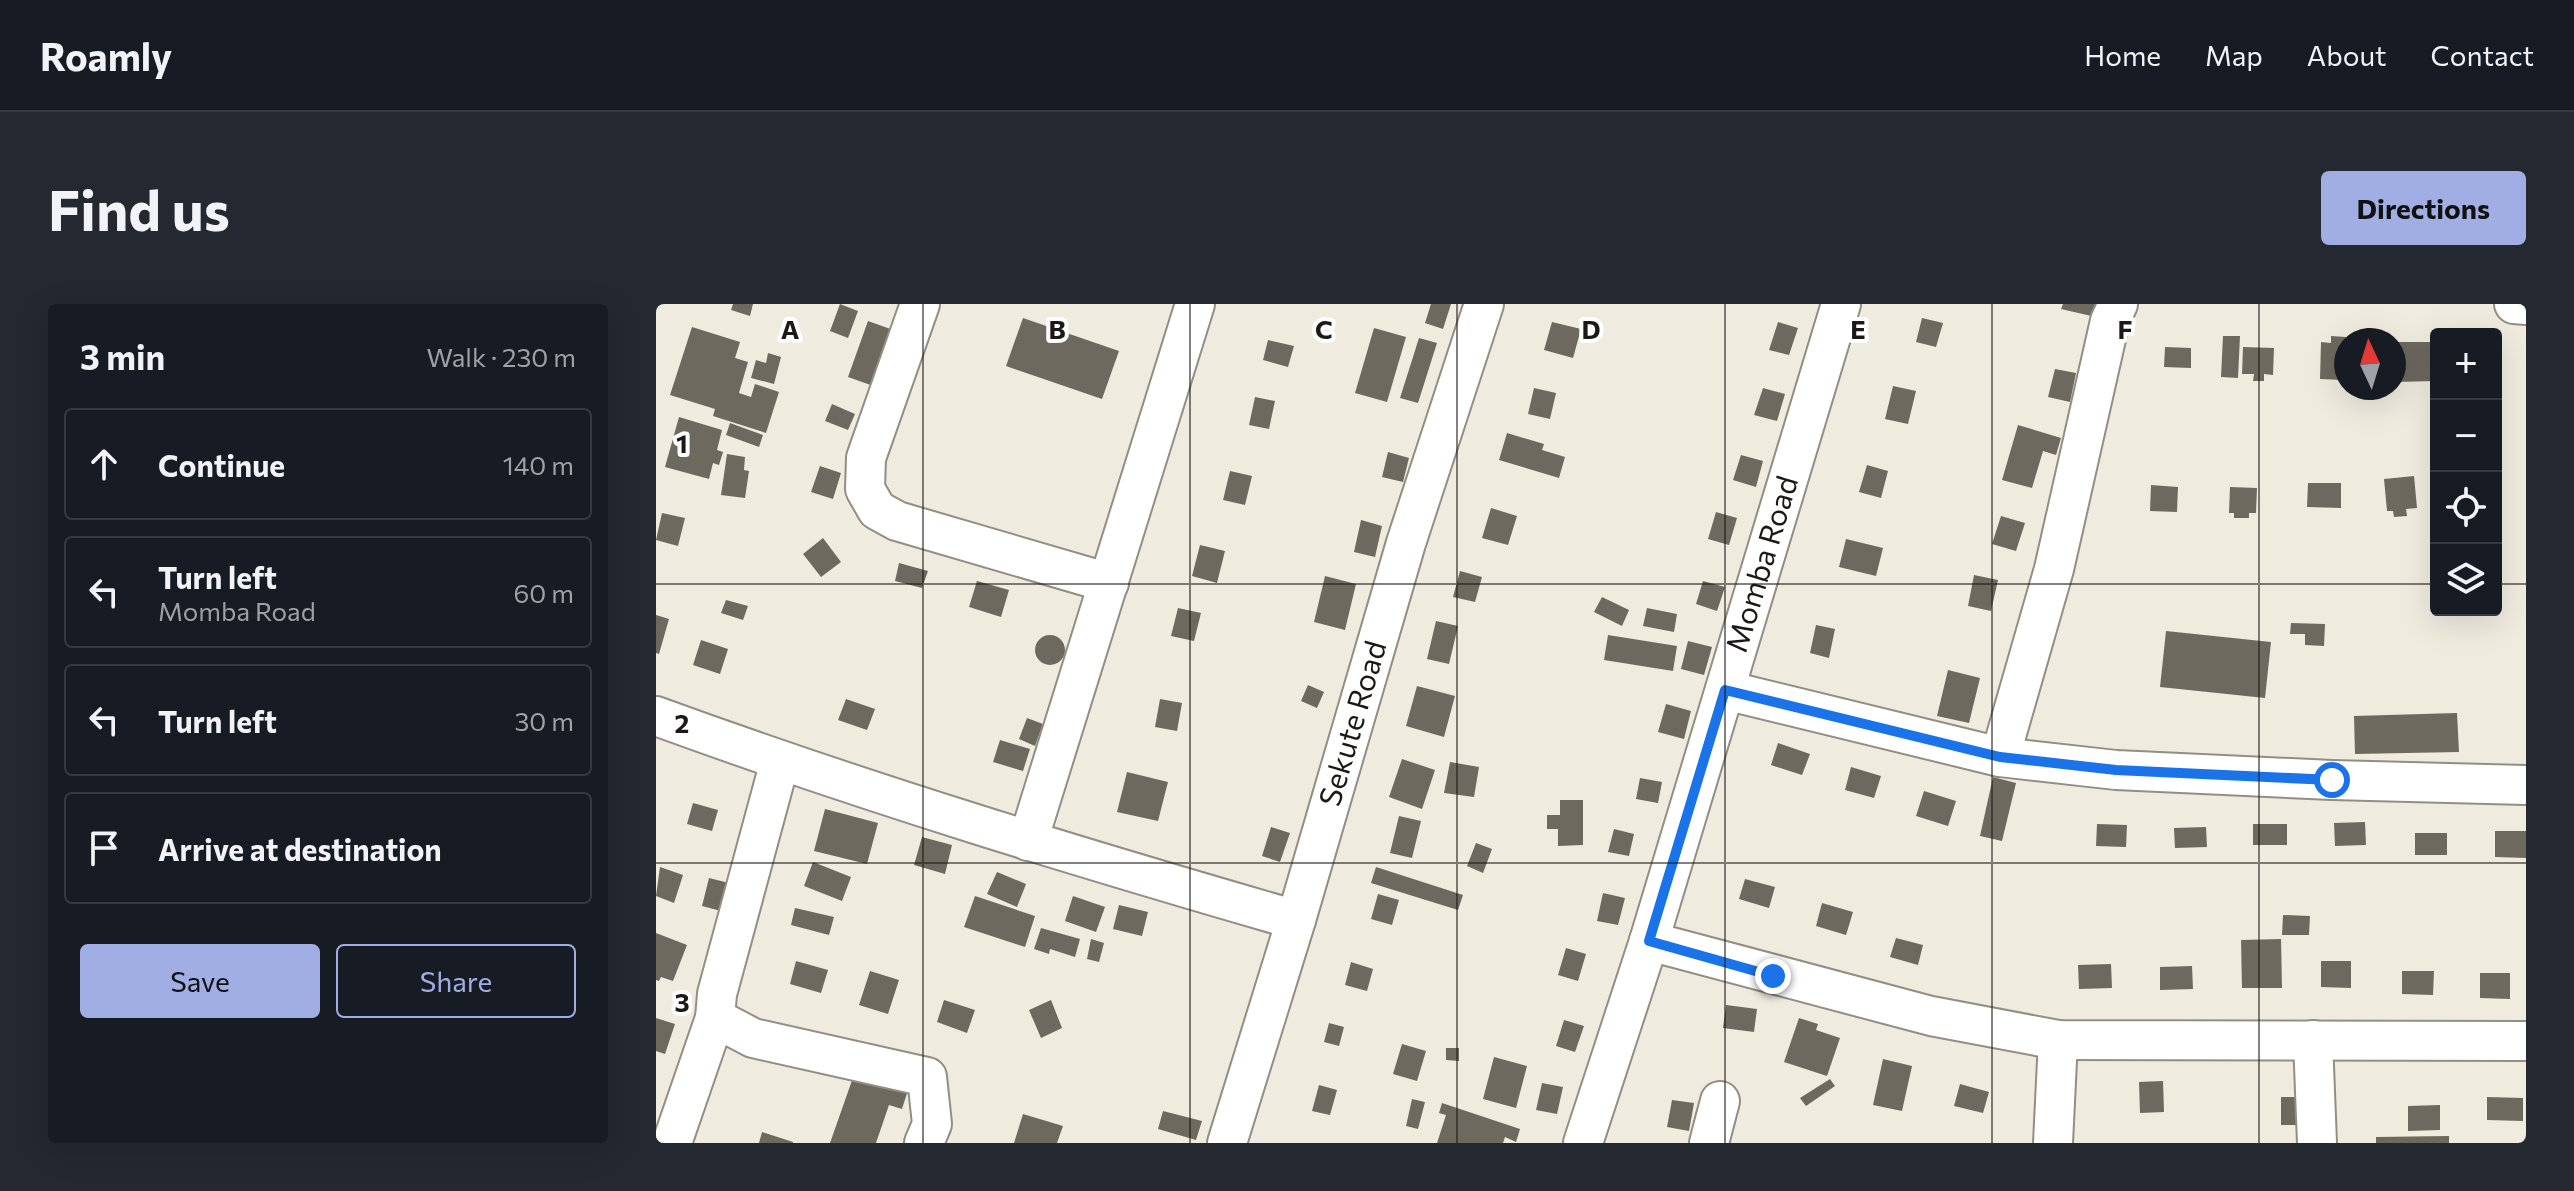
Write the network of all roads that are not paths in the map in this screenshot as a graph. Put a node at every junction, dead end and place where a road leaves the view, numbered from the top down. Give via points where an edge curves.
1 (920, 304) edge
2 (1195, 304) edge
3 (1484, 304) edge
4 (1841, 304) edge
5 (2118, 304) edge
6 (2514, 304) edge
7 (2526, 305) edge
8 (1109, 583) junction
9 (1725, 690) junction
10 (656, 716) edge
11 (2000, 757) junction
12 (780, 761) junction
13 (2526, 785) edge
14 (1028, 841) junction
15 (1296, 920) junction
16 (1649, 941) junction
17 (715, 1018) junction
18 (2058, 1040) junction
19 (2313, 1040) junction
20 (2526, 1041) edge
21 (1720, 1101) dead end
22 (672, 1143) edge
23 (924, 1143) edge
24 (1227, 1143) edge
25 (1583, 1143) edge
26 (1709, 1143) edge
27 (2053, 1143) edge
28 (2317, 1143) edge

1 - 8 street via 866,458 865,489 877,510 897,521
2 - 8 street
3 - 15 street, Sekute Road via 1406,543
4 - 9 street, Momba Road
5 - 11 street via 2054,569
6 - 7 street
8 - 14 street
9 - 11 street
9 - 16 street, Momba Road
10 - 12 street
11 - 13 street via 2116,770
12 - 14 street
12 - 17 street
14 - 15 street
15 - 24 street, Sekute Road
16 - 18 street via 1931,1016
16 - 25 street, Momba Road
17 - 22 street
17 - 23 street via 753,1038 927,1077 932,1124
18 - 19 street
18 - 27 street
19 - 20 street
19 - 28 street
21 - 26 street

